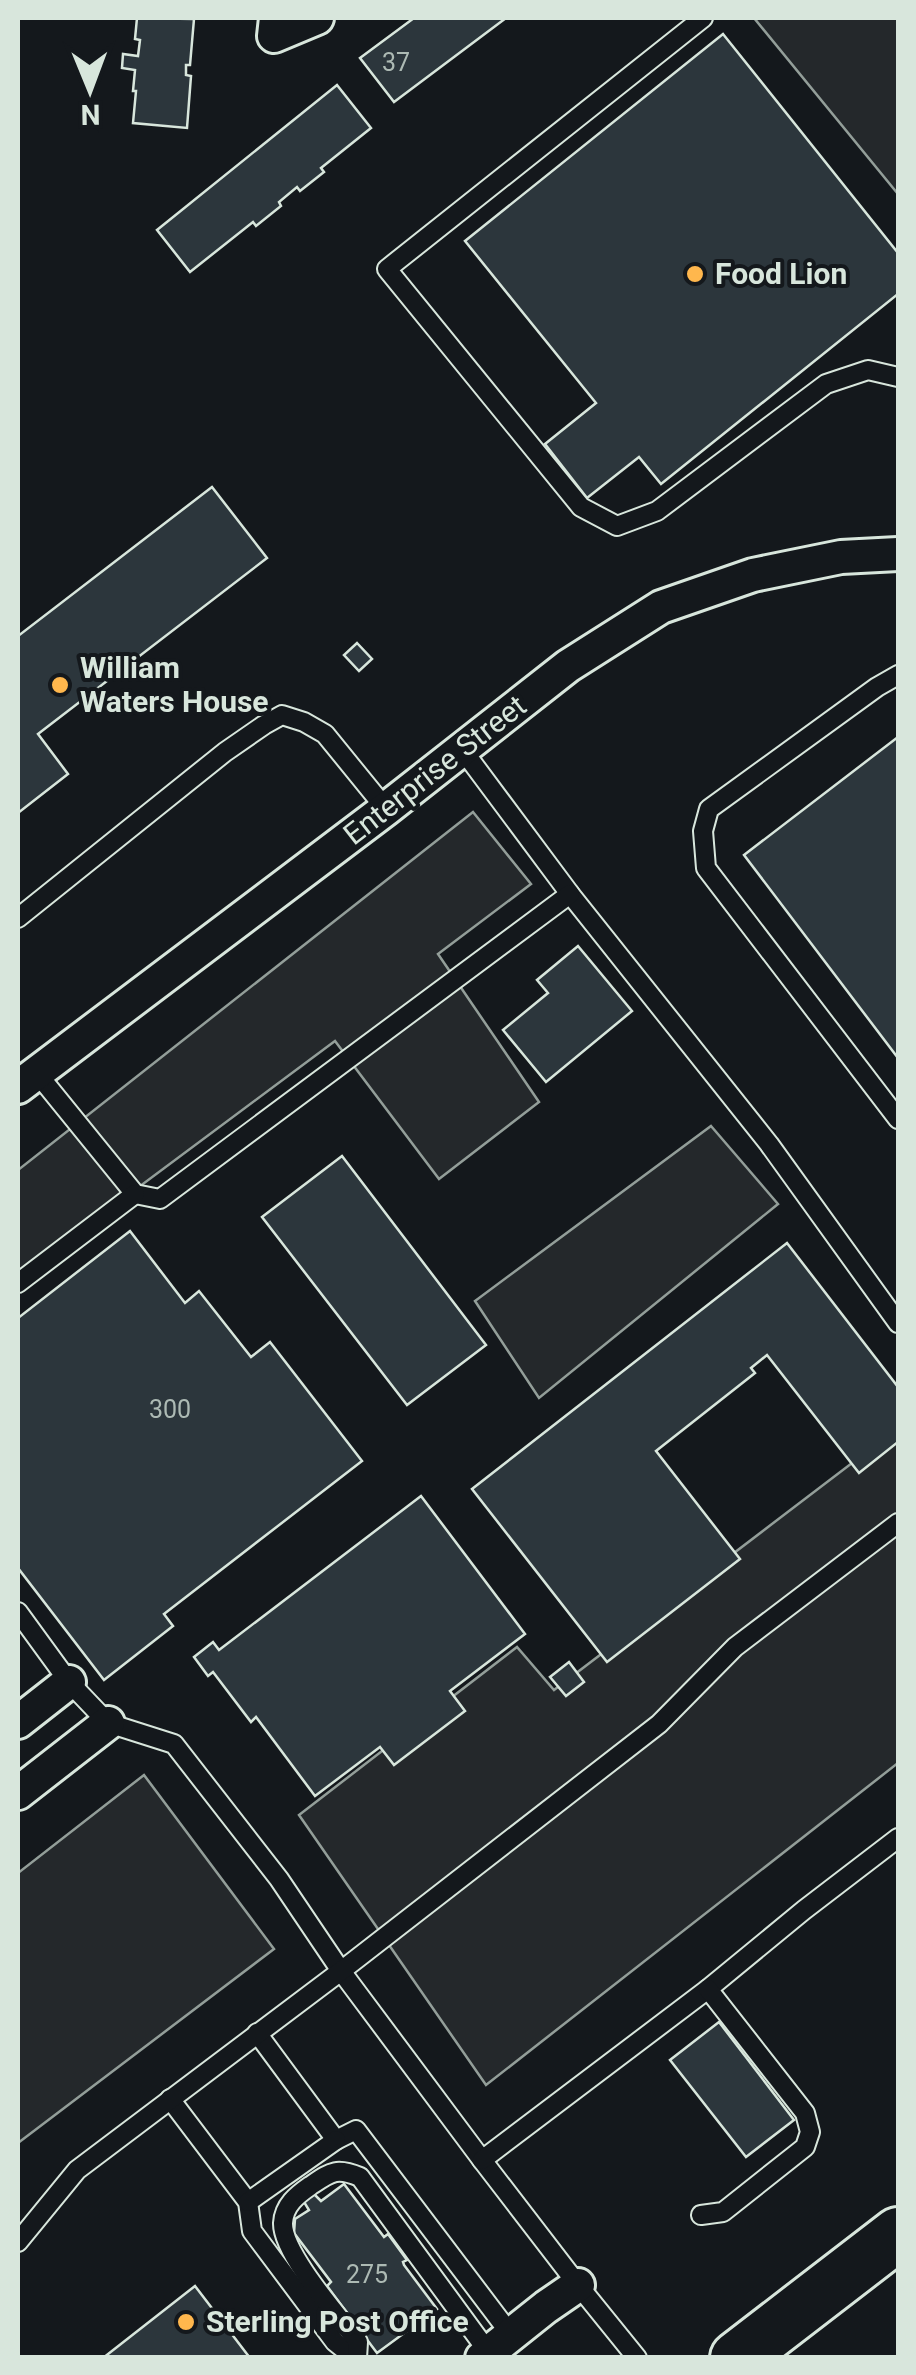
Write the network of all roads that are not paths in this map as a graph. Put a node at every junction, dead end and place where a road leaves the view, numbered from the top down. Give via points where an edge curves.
1 (276, 18) edge
2 (317, 18) edge
3 (703, 18) edge
4 (898, 377) edge
5 (898, 554) edge
6 (898, 675) edge
7 (462, 748) junction
8 (386, 810) junction
9 (570, 894) junction
10 (18, 918) edge
11 (27, 1080) edge
12 (898, 1119) edge
13 (134, 1194) junction
14 (18, 1282) edge
15 (898, 1323) edge
16 (898, 1523) edge
17 (18, 1612) edge
18 (69, 1682) junction
19 (18, 1722) edge
20 (108, 1722) junction
21 (18, 1793) edge
22 (898, 1838) edge
23 (341, 1971) junction
24 (708, 1989) junction
25 (257, 2033) junction
26 (170, 2099) junction
27 (336, 2140) junction
28 (482, 2160) junction
29 (248, 2202) junction
30 (700, 2214) dead end
31 (898, 2234) edge
32 (18, 2242) edge
33 (578, 2285) junction
34 (494, 2349) edge
35 (356, 2358) edge
36 (637, 2358) edge
37 (737, 2358) edge

1 - 2 street via 274,36
3 - 4 lane via 387,270 581,507 617,526 657,511 826,384 868,370
5 - 7 street, Enterprise Street via 841,557 753,576 661,608 568,666
6 - 12 lane via 709,809 704,831 706,868
7 - 8 street, Enterprise Street
7 - 9 lane
8 - 10 lane via 325,734 282,715 225,752
8 - 11 street, Enterprise Street
9 - 13 lane via 160,1199
9 - 15 lane via 769,1144
11 - 13 lane
13 - 14 lane
16 - 23 lane via 735,1647 659,1724
17 - 18 lane
18 - 19 street
18 - 20 lane
20 - 21 street
20 - 23 lane via 174,1744
22 - 24 lane
23 - 25 lane
23 - 28 lane
24 - 28 lane
24 - 30 lane via 805,2113 810,2132 806,2146 723,2212
25 - 26 lane
25 - 27 lane
26 - 29 lane
26 - 32 lane via 77,2170
27 - 29 lane
27 - 34 lane via 356,2130
28 - 33 lane
29 - 35 lane via 252,2231 336,2342
31 - 37 main road
33 - 34 street
33 - 36 lane
34 - 35 lane via 360,2178 344,2170 330,2172 295,2197 283,2227 290,2251 358,2342

